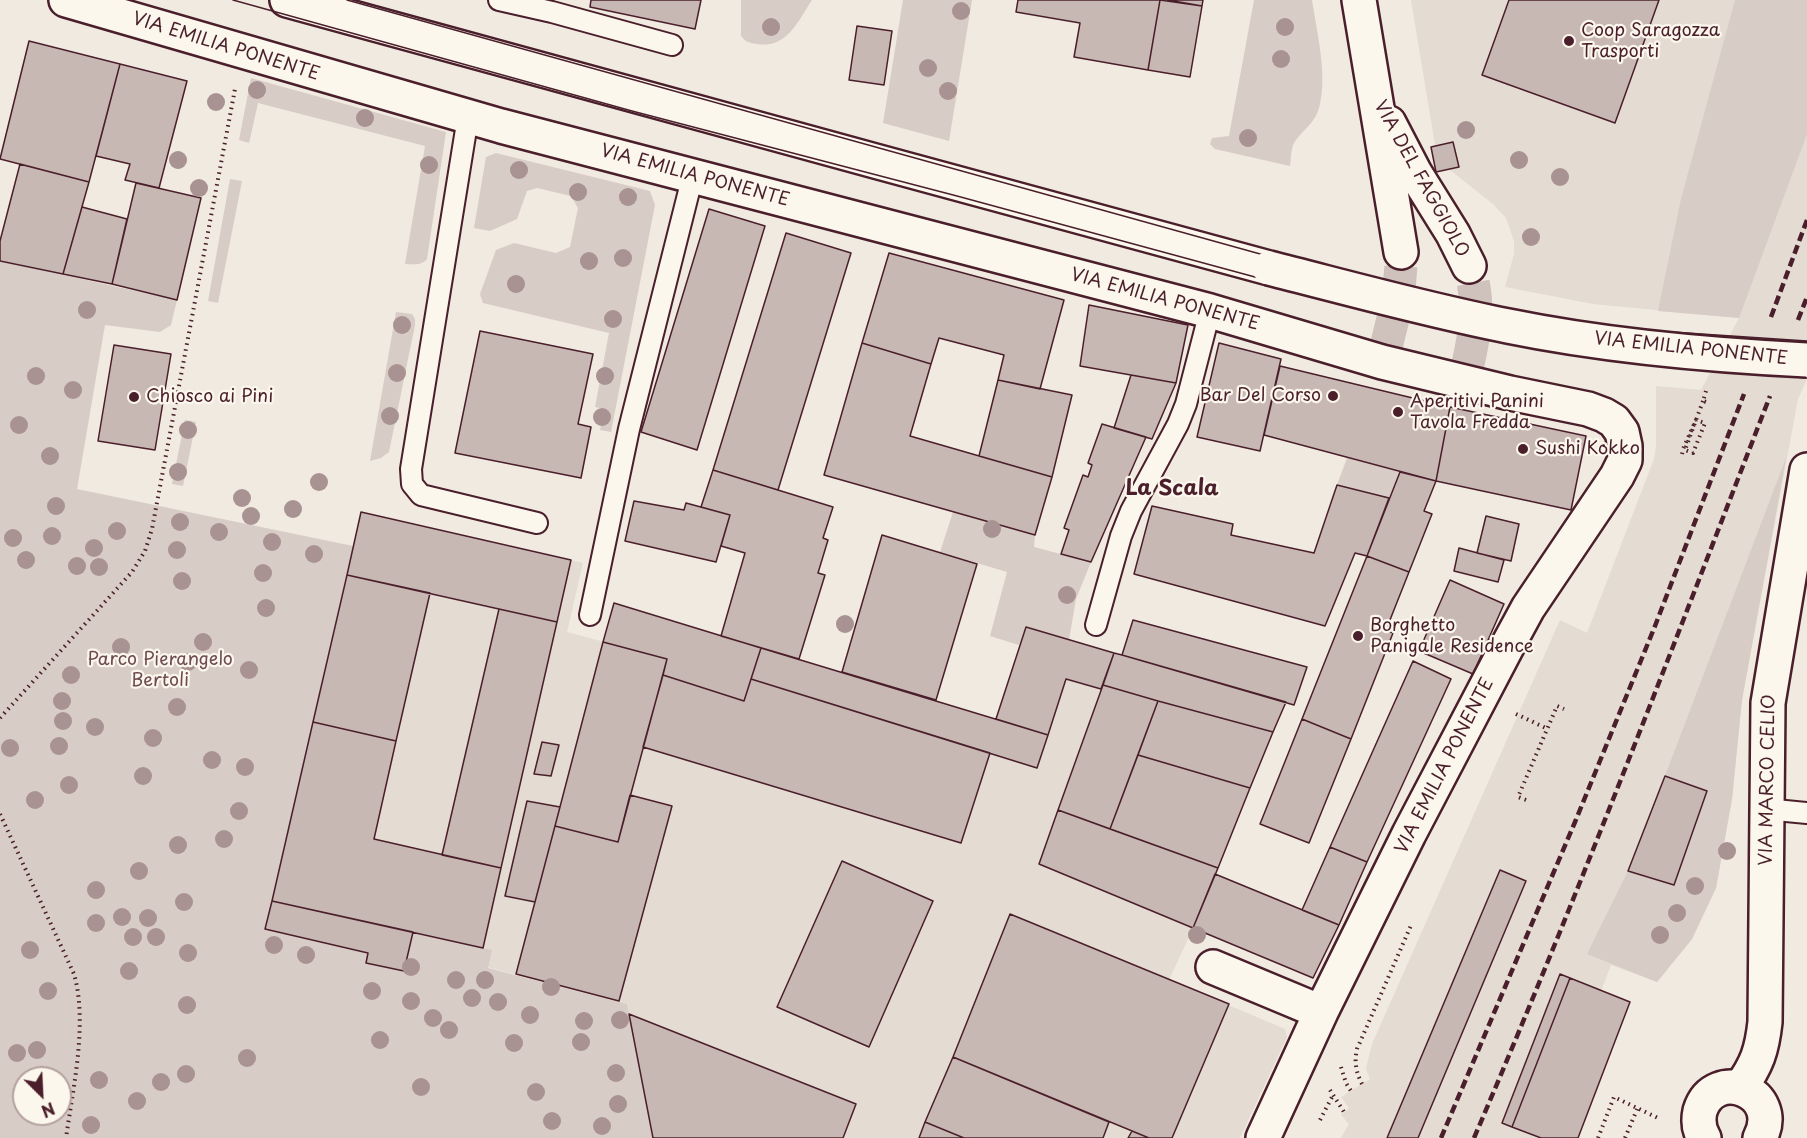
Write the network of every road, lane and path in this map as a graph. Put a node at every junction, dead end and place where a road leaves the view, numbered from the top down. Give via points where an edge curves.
1 (66, 0) edge
2 (287, 0) edge
3 (499, 0) edge
4 (1359, 0) edge
5 (672, 45) dead end
6 (243, 52) junction
7 (1373, 92) junction
8 (468, 117) junction
9 (693, 175) junction
10 (1401, 252) tunnel mouth
11 (1468, 266) tunnel mouth
12 (1210, 311) junction
13 (1807, 360) edge
14 (1703, 401) dead end
15 (1682, 454) dead end
16 (1807, 470) edge
17 (537, 523) dead end
18 (590, 615) dead end
19 (1096, 626) dead end
20 (1564, 709) dead end
21 (1507, 710) dead end
22 (0, 718) edge
23 (1548, 729) junction
24 (1526, 800) dead end
25 (1765, 809) junction
26 (1807, 813) edge
27 (0, 814) edge
28 (1214, 967) dead end
29 (1321, 1012) junction
30 (1740, 1088) junction
31 (1638, 1107) junction
32 (1344, 1112) dead end
33 (1660, 1119) dead end
34 (1320, 1120) dead end
35 (1769, 1136) edge
36 (66, 1138) edge
37 (1263, 1138) edge
38 (1598, 1138) edge
39 (1625, 1138) edge
40 (1704, 1138) edge

1 - 6 street, VIA EMILIA PONENTE
2 - 13 street, VIA EMILIA PONENTE, bridge via 515,65 1383,297 1510,326 1609,342
3 - 5 lane
4 - 7 street, VIA DEL FAGGIOLO
6 - 8 street, VIA EMILIA PONENTE
6 - 22 path via 145,551 132,572
7 - 10 street, VIA DEL FAGGIOLO
7 - 11 street, VIA DEL FAGGIOLO
8 - 9 street, VIA EMILIA PONENTE
8 - 17 lane via 411,469 412,484 421,495
9 - 12 street, VIA EMILIA PONENTE
9 - 18 lane via 629,429
12 - 19 lane via 1186,404 1131,511
12 - 29 street, VIA EMILIA PONENTE via 1465,372 1510,393 1604,415 1622,432 1625,446 1625,460 1617,476 1509,643
14 - 15 path via 1692,429 1688,440 1685,450 1694,453 1705,423 1696,420 1688,440 1683,449
16 - 25 street, VIA MARCO CELIO via 1768,703
20 - 23 path via 1557,706
21 - 23 path
23 - 24 path via 1518,797
25 - 26 lane
25 - 30 street, VIA MARCO CELIO via 1765,1022 1760,1054
27 - 36 path via 80,993 81,1018
28 - 29 street
29 - 37 street, VIA EMILIA PONENTE
30 - 35 street via 1758,1099
30 - 40 street via 1719,1089 1703,1103 1699,1124
31 - 33 path
31 - 38 path via 1614,1097
31 - 39 path
32 - 34 path via 1334,1099

